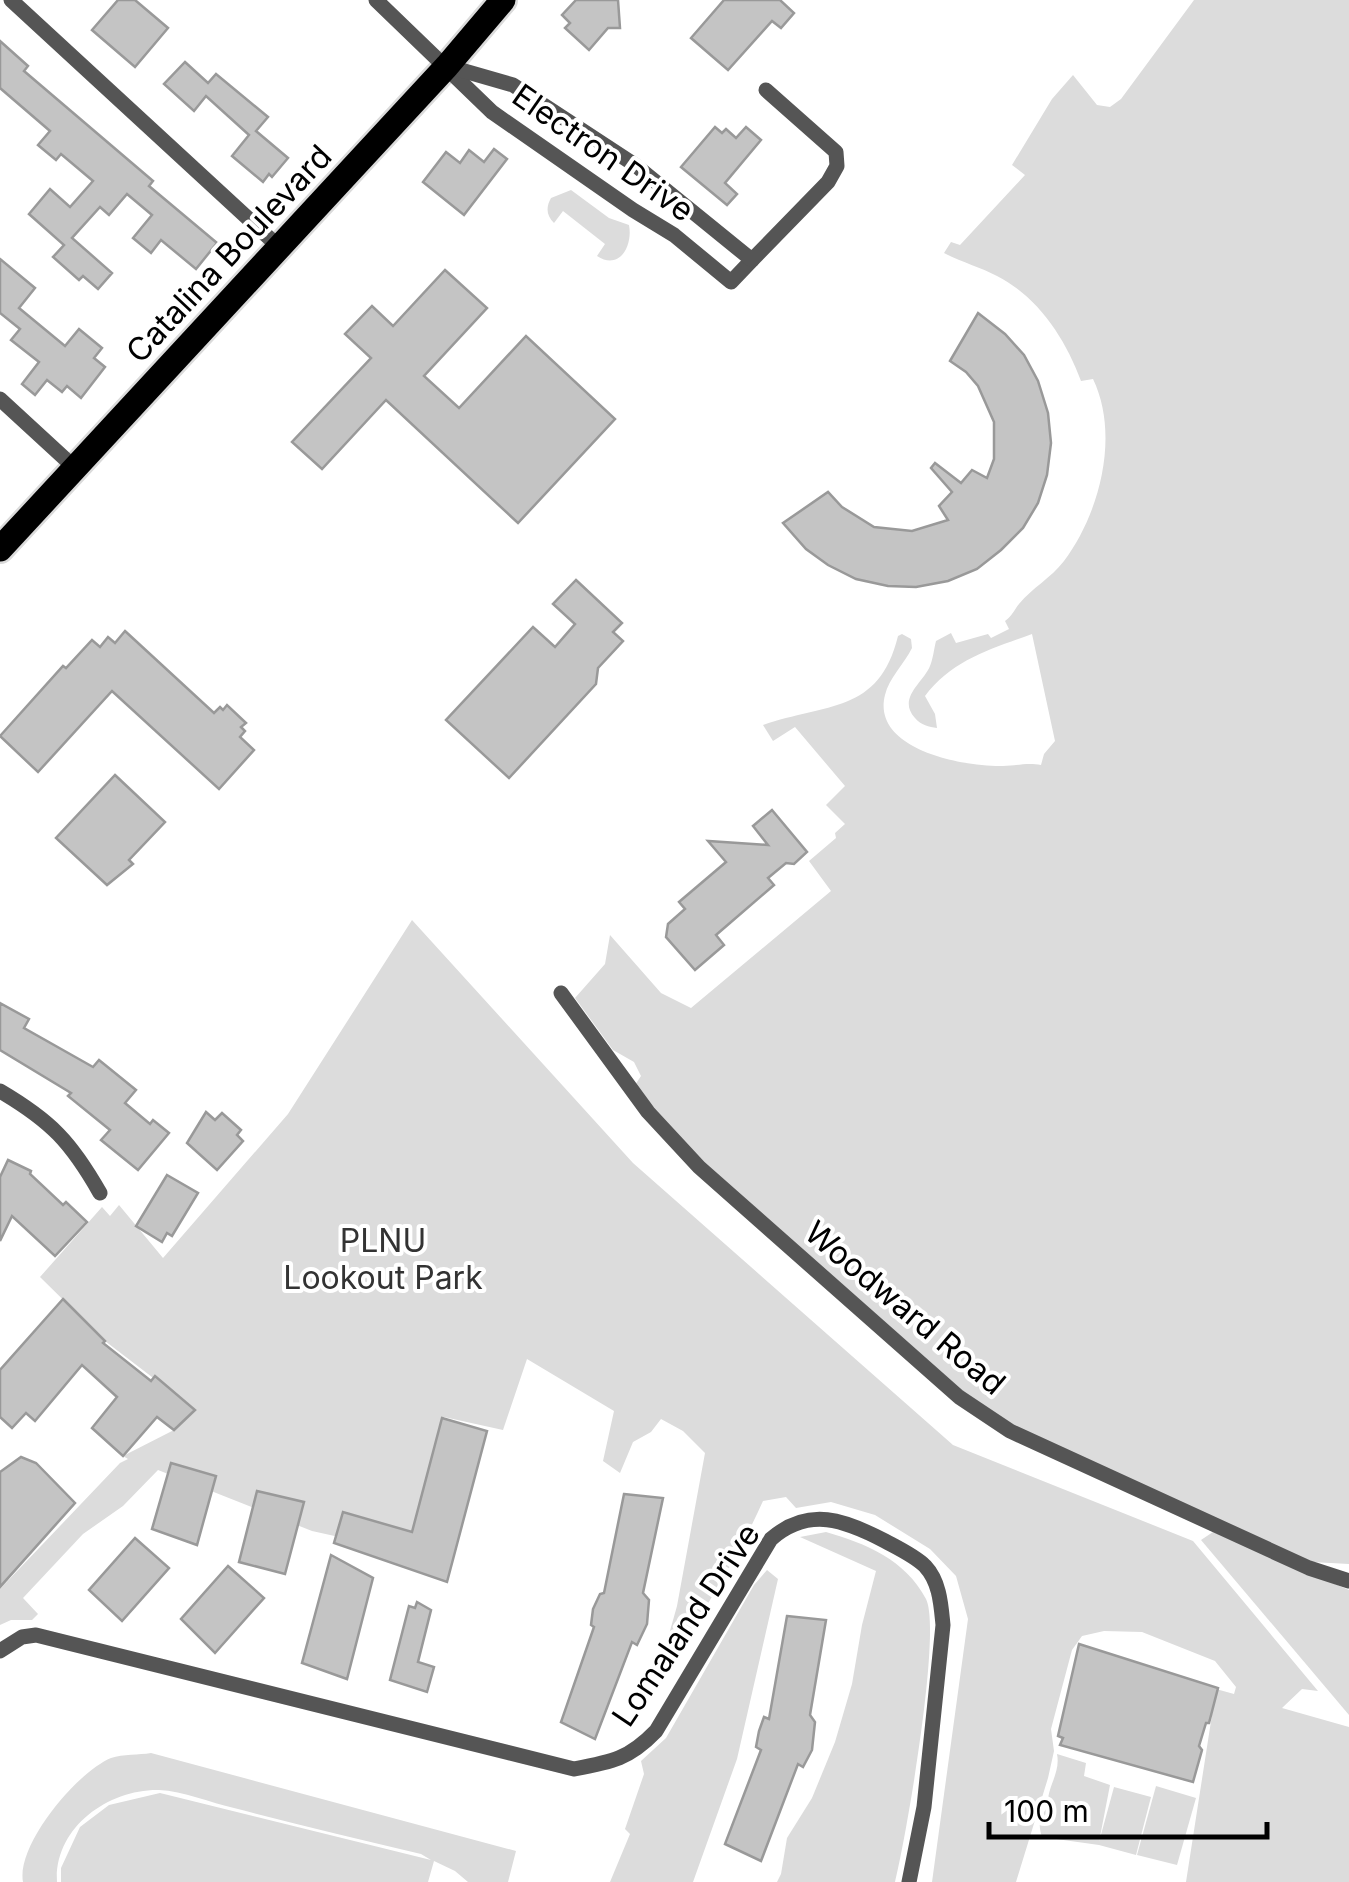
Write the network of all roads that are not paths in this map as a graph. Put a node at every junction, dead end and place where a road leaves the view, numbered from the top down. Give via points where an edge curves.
1 (11, 0) edge
2 (376, 0) edge
3 (502, 0) edge
4 (447, 66) junction
5 (766, 90) dead end
6 (279, 247) junction
7 (752, 260) junction
8 (0, 399) edge
9 (75, 468) junction
10 (0, 549) edge
11 (560, 994) dead end
12 (0, 1091) edge
13 (100, 1194) dead end
14 (1349, 1581) edge
15 (0, 1650) edge
16 (909, 1882) edge

1 - 6 street
2 - 4 street, Electron Drive
3 - 4 main road, Catalina Boulevard
4 - 6 main road, Catalina Boulevard
4 - 7 street, Electron Drive via 513,84 634,164
4 - 7 street, Electron Drive via 492,112 674,235 731,282
5 - 7 street via 836,152 837,166
6 - 9 main road, Catalina Boulevard
8 - 9 street
9 - 10 main road, Catalina Boulevard
11 - 14 street, Woodward Road via 648,1112 699,1167 959,1397 1010,1431
12 - 13 street via 74,1149
15 - 16 street, Lomaland Drive via 36,1635 574,1770 620,1760 656,1731 785,1526 809,1519 850,1522 926,1567 940,1594 930,1752

